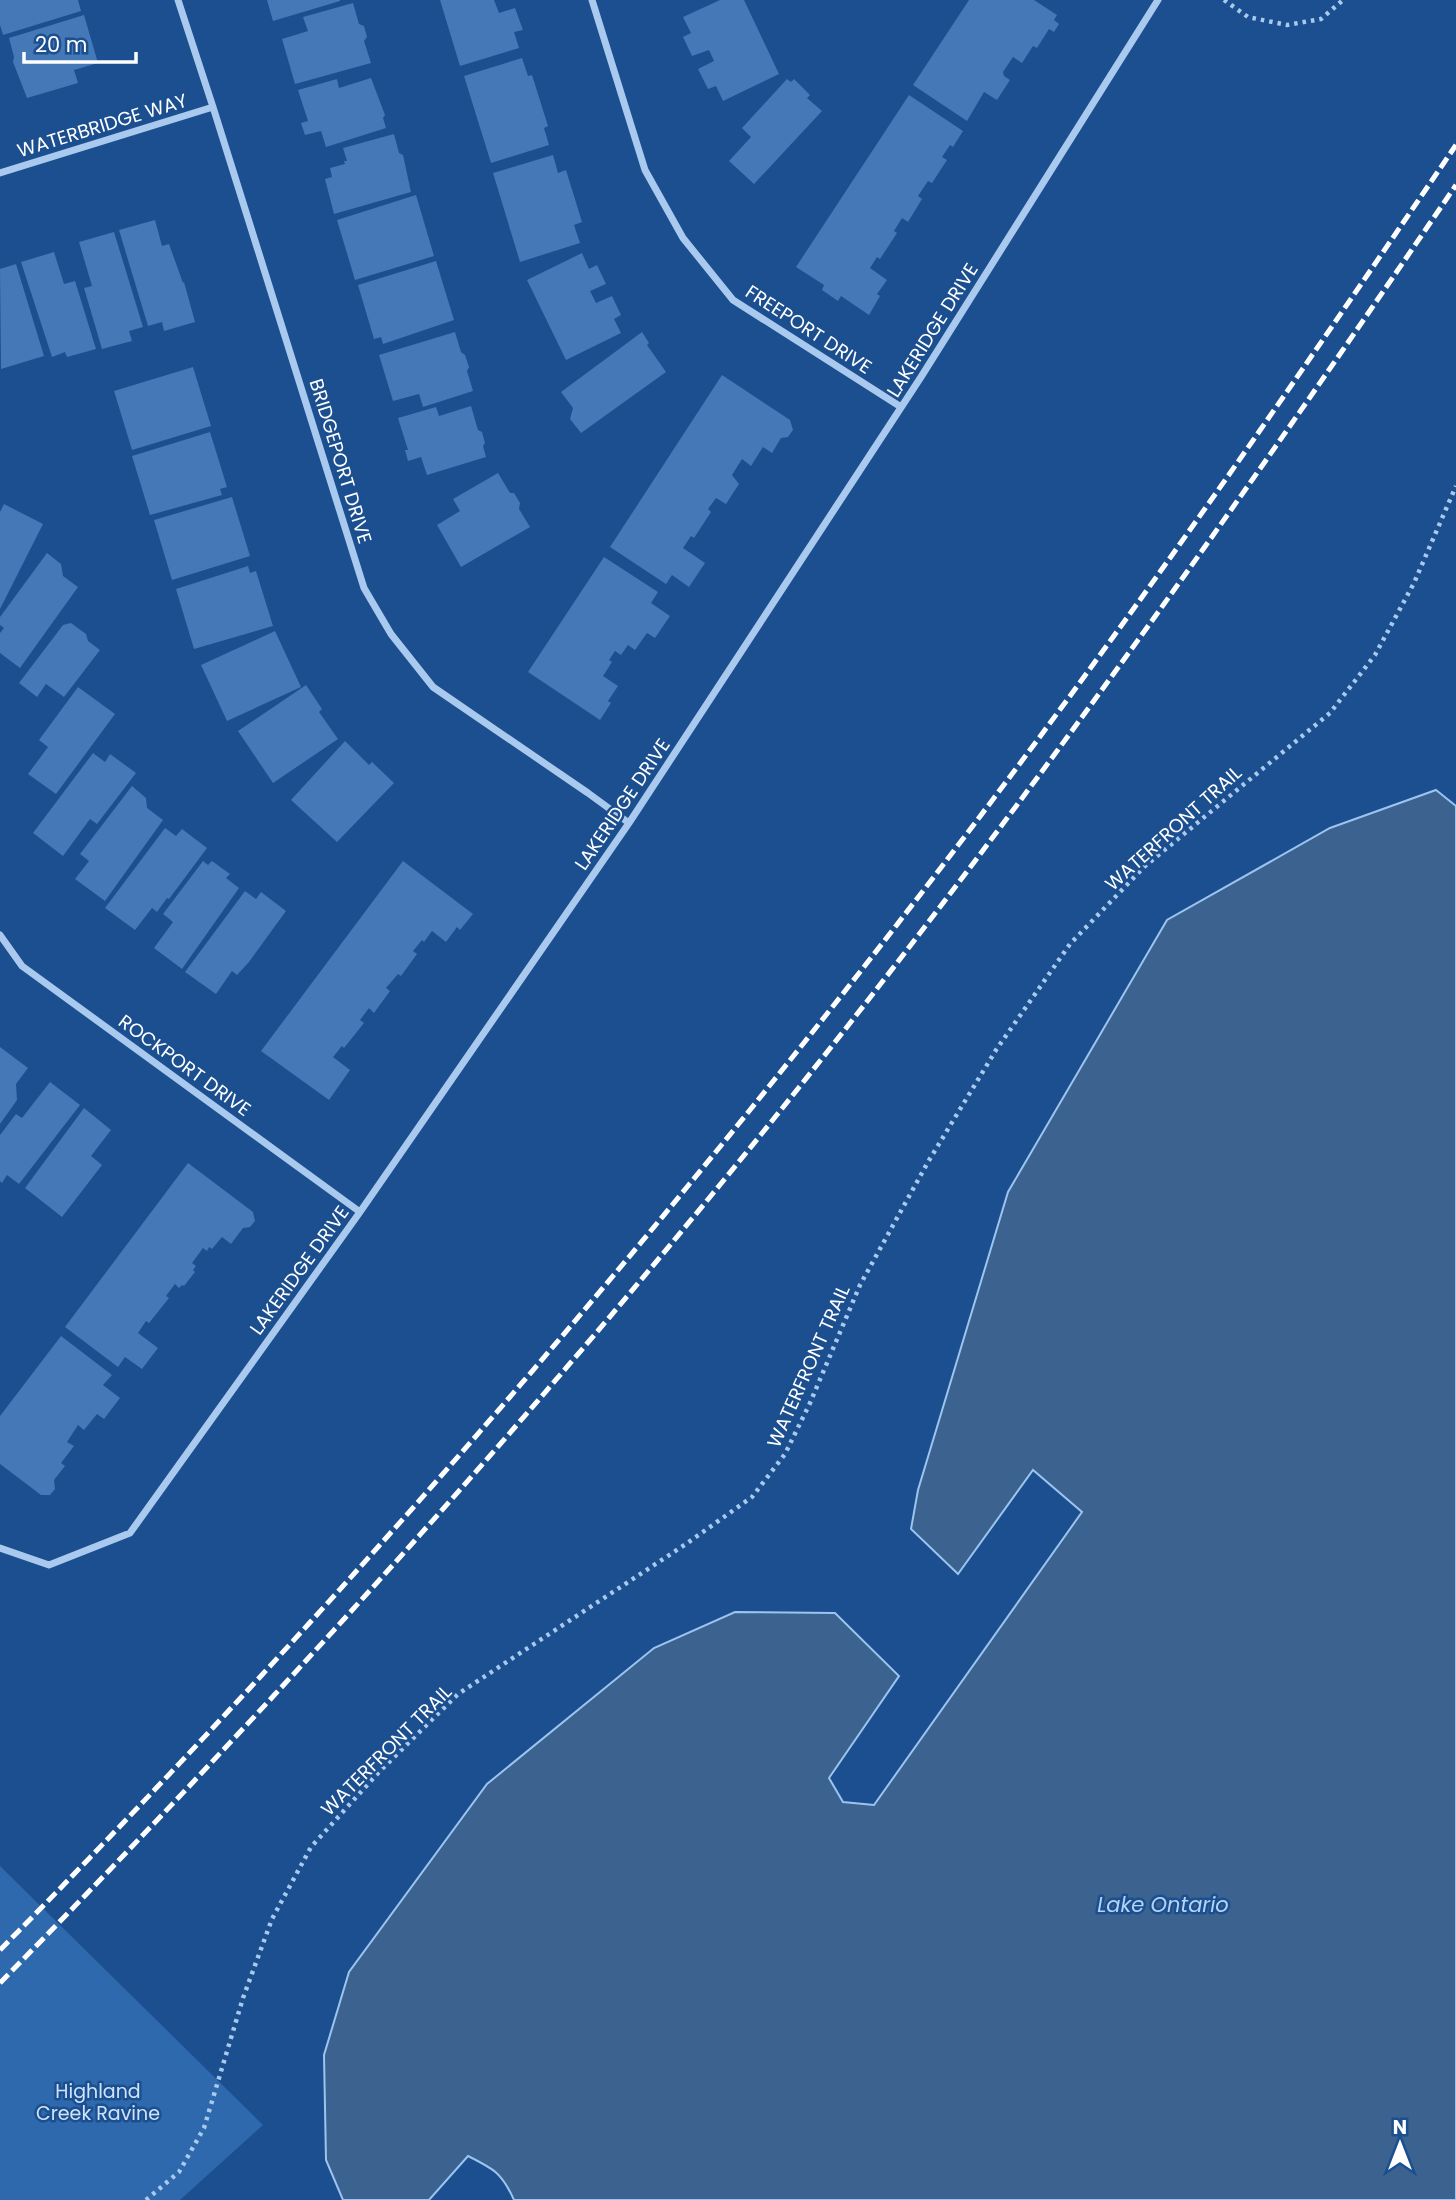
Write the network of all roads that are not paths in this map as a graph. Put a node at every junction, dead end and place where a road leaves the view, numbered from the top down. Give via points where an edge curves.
1 (177, 0) edge
2 (592, 0) edge
3 (1156, 0) edge
4 (214, 107) junction
5 (0, 173) edge
6 (901, 407) junction
7 (629, 824) junction
8 (0, 935) edge
9 (360, 1212) junction
10 (0, 1548) edge

1 - 4 street, BRIDGEPORT DRIVE
2 - 6 street, FREEPORT DRIVE via 645,170 683,238 733,300
3 - 6 street, LAKERIDGE DRIVE
4 - 5 street, WATERBRIDGE WAY
4 - 7 street, BRIDGEPORT DRIVE via 364,588 391,634 433,688
6 - 7 street, LAKERIDGE DRIVE
7 - 9 street, LAKERIDGE DRIVE
8 - 9 street, ROCKPORT DRIVE via 22,966
9 - 10 street, LAKERIDGE DRIVE via 130,1533 49,1564

